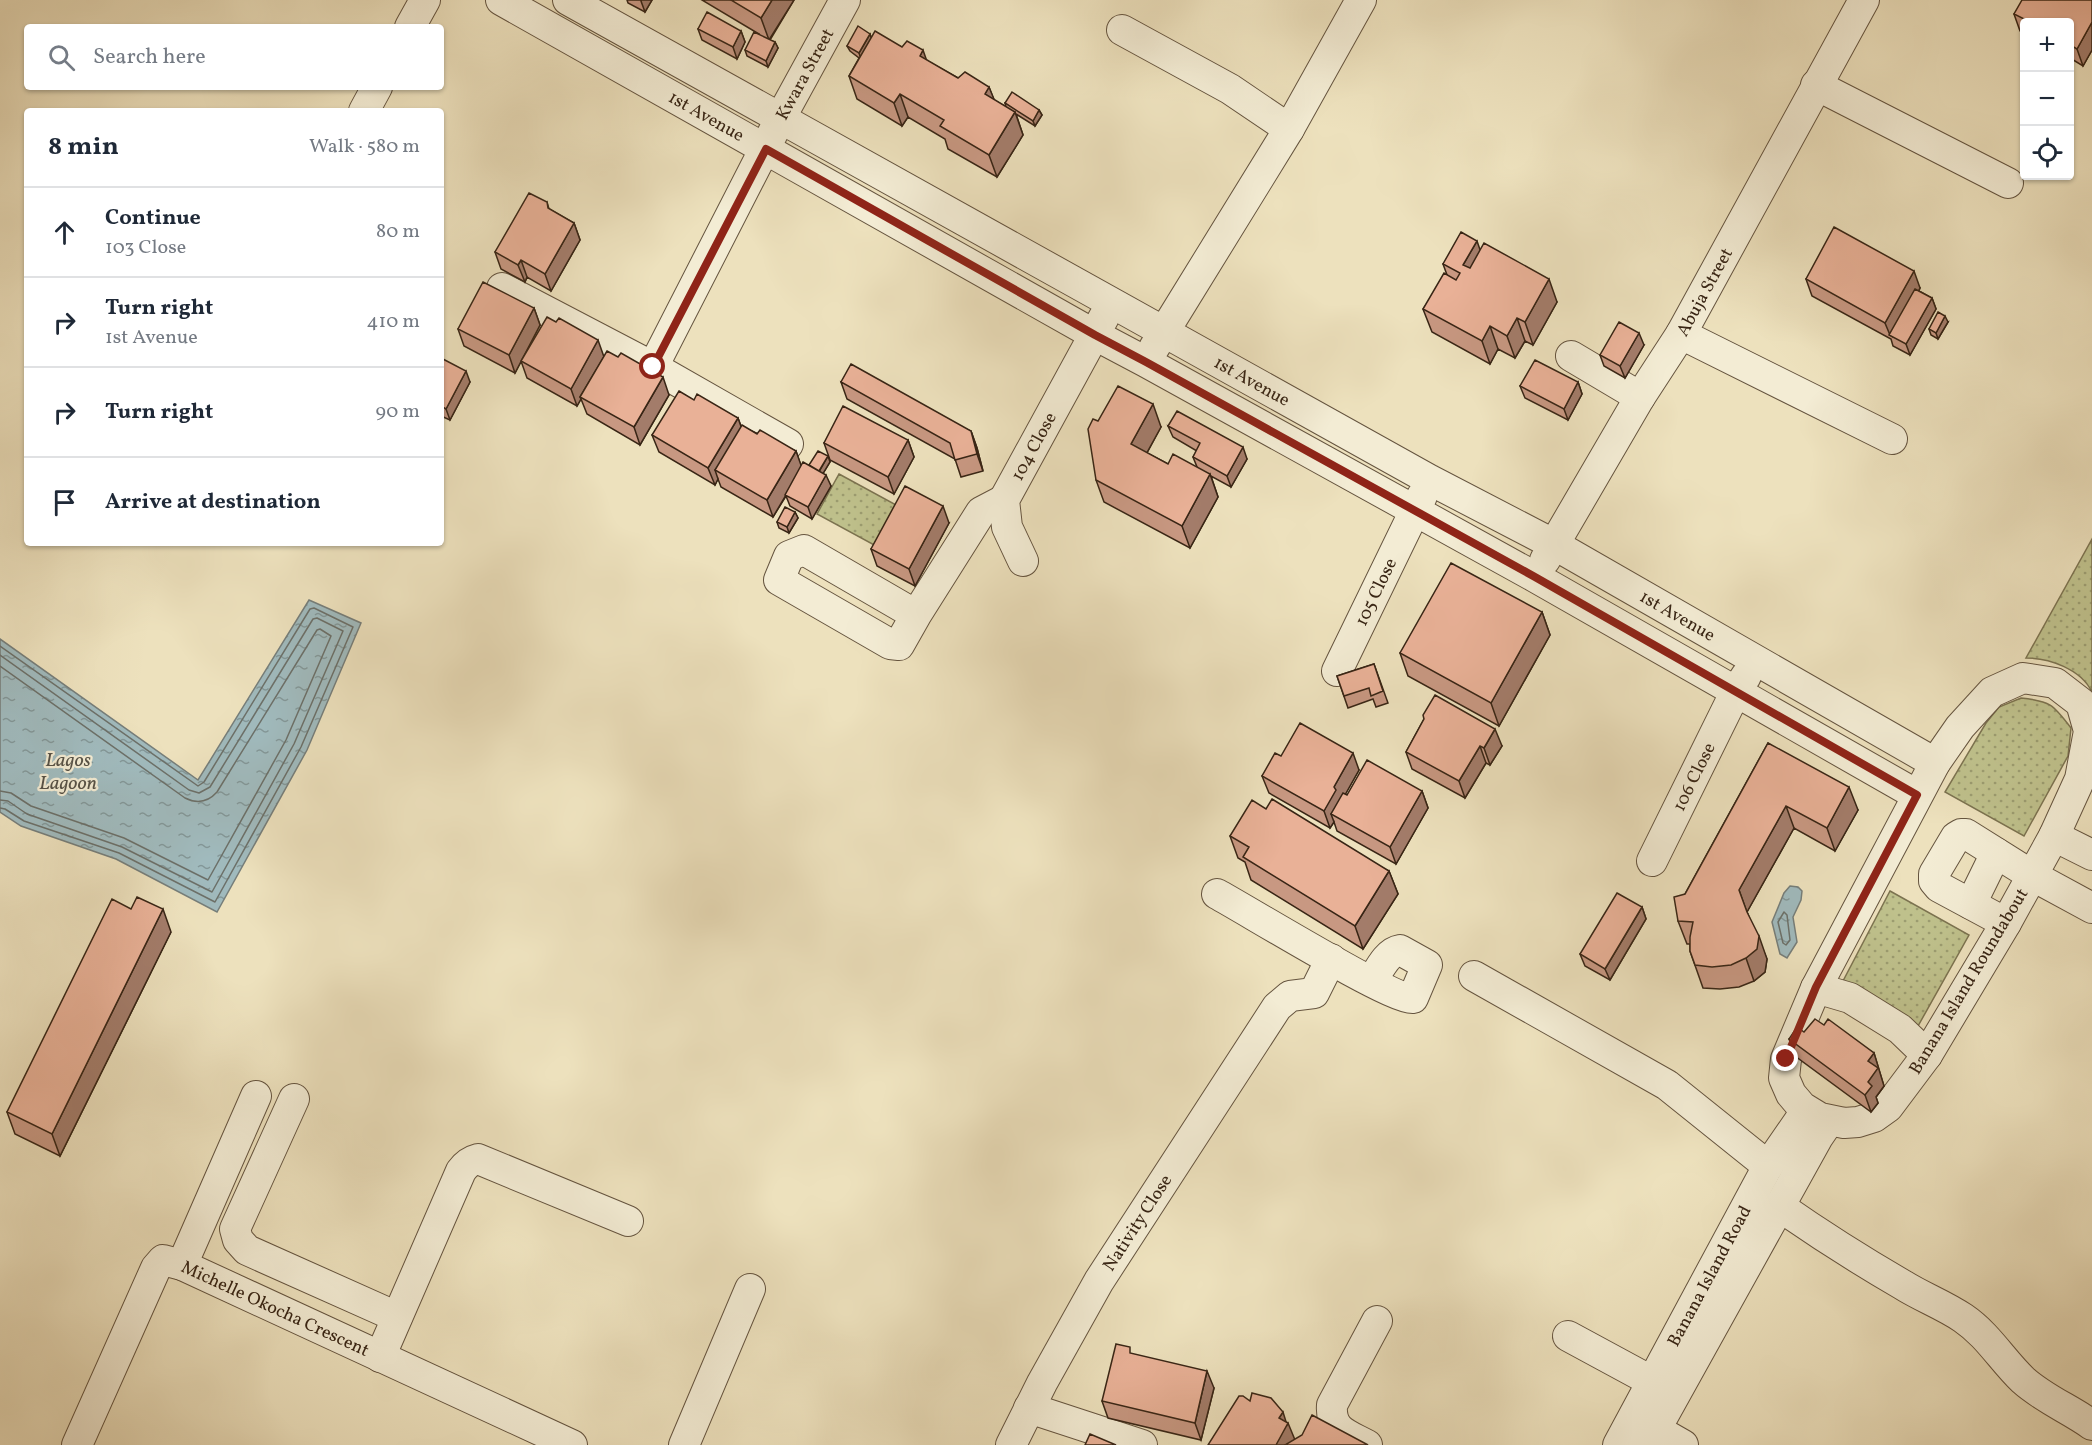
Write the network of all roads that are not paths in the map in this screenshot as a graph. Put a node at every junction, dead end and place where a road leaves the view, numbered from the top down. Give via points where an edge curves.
1 (425, 0) edge
2 (501, 0) edge
3 (568, 0) edge
4 (845, 0) edge
5 (1361, 0) edge
6 (1864, 0) edge
7 (412, 24) edge
8 (1122, 30) dead end
9 (1816, 85) junction
10 (375, 90) edge
11 (366, 108) edge
12 (782, 117) junction
13 (1289, 129) junction
14 (766, 149) junction
15 (2008, 183) dead end
16 (502, 288) dead end
17 (1111, 304) junction
18 (1164, 332) junction
19 (1681, 334) junction
20 (1095, 335) junction
21 (1571, 356) dead end
22 (1146, 362) junction
23 (653, 367) junction
24 (1640, 397) junction
25 (1892, 439) dead end
26 (788, 444) edge
27 (1430, 480) junction
28 (1004, 500) junction
29 (1415, 512) junction
30 (1555, 545) junction
31 (1023, 561) dead end
32 (1535, 577) junction
33 (916, 615) dead end
34 (1756, 661) junction
35 (1337, 671) dead end
36 (1736, 692) junction
37 (1935, 763) junction
38 (1917, 795) junction
39 (2054, 836) junction
40 (1996, 853) junction
41 (2092, 855) edge
42 (1652, 861) dead end
43 (2033, 876) junction
44 (1218, 894) dead end
45 (1971, 904) junction
46 (2092, 908) edge
47 (2006, 923) junction
48 (1331, 959) junction
49 (1474, 976) dead end
50 (1372, 981) dead end
51 (1816, 987) junction
52 (1927, 1055) junction
53 (255, 1096) dead end
54 (294, 1099) dead end
55 (1818, 1116) junction
56 (1768, 1166) junction
57 (1779, 1206) junction
58 (628, 1221) dead end
59 (182, 1265) junction
60 (750, 1289) dead end
61 (397, 1317) junction
62 (1377, 1321) dead end
63 (1568, 1336) dead end
64 (380, 1357) junction
65 (1653, 1382) junction
66 (1029, 1408) junction
67 (2092, 1425) edge
68 (1651, 1437) edge
69 (536, 1438) edge
70 (1094, 1438) edge
71 (77, 1445) edge
72 (572, 1445) edge
73 (684, 1445) edge
74 (1011, 1445) edge
75 (1142, 1445) edge
76 (1367, 1445) edge
77 (1618, 1445) edge
78 (1683, 1445) edge

1 - 7 street
2 - 14 street, 1st Avenue
3 - 12 street, 1st Avenue
4 - 12 street, Kwara Street
5 - 13 street
6 - 9 street, Abuja Street
8 - 13 street via 1230,89
9 - 15 street
9 - 19 street, Abuja Street
10 - 11 street
12 - 14 street, Kwara Street
12 - 17 street, 1st Avenue
13 - 18 street
14 - 20 street, 1st Avenue
14 - 23 street, Kwara Street
16 - 23 street
17 - 18 street, 1st Avenue
17 - 20 street, 104 Close
18 - 22 street
18 - 27 street, 1st Avenue
19 - 24 street, Abuja Street
19 - 25 street
20 - 22 street, 1st Avenue
20 - 28 street, 104 Close
21 - 24 street
22 - 29 street, 1st Avenue
23 - 26 street
24 - 30 street, Abuja Street
27 - 29 street, 105 Close
27 - 30 street, 1st Avenue
28 - 31 street, 104 Close via 1007,527
28 - 33 street via 981,512
29 - 32 street, 1st Avenue
29 - 35 street, 105 Close
30 - 32 street, Abuja Street
30 - 34 street, 1st Avenue
32 - 36 street, 1st Avenue
34 - 36 street, 106 Close
34 - 37 street, 1st Avenue
36 - 38 street, 1st Avenue
36 - 42 street, 106 Close
37 - 38 street, Banana Island Roundabout
37 - 39 street, Banana Island Roundabout via 1960,727 1992,692 2023,678 2055,683 2081,703 2089,731 2080,779
38 - 51 street, Banana Island Roundabout
39 - 41 street
39 - 43 street, Banana Island Roundabout
40 - 43 street
40 - 45 street
40 - 45 street via 1961,834 1934,874 1939,887
43 - 46 street
43 - 47 street, Banana Island Roundabout
44 - 48 street
45 - 47 street
47 - 52 street, Banana Island Roundabout
48 - 50 street
48 - 66 street, Nativity Close via 1314,993 1290,996 1277,1008 1099,1281
49 - 56 street via 1667,1084
51 - 52 street via 1850,998 1900,1029
51 - 55 street, Banana Island Roundabout via 1786,1059 1784,1078 1791,1094
52 - 55 street, Banana Island Roundabout via 1888,1107 1874,1117 1858,1122
53 - 59 street
54 - 61 street via 235,1229 238,1240 247,1250
55 - 56 street, Banana Island Road
55 - 57 street, Banana Island Road via 1818,1137
56 - 65 street, Banana Island Road
57 - 67 street via 1830,1242 1964,1318 2041,1395
57 - 68 street, Banana Island Road
58 - 61 street via 478,1160 471,1161 461,1171
59 - 64 street, Michelle Okocha Crescent
59 - 71 street, Michelle Okocha Crescent via 164,1260 156,1268
60 - 73 street
61 - 64 street
62 - 76 street via 1331,1412 1338,1429
63 - 65 street
64 - 69 street, Michelle Okocha Crescent
65 - 77 street, Banana Island Road
66 - 70 street
66 - 74 street, Nativity Close
68 - 78 street
69 - 72 street, Michelle Okocha Crescent
70 - 75 street

